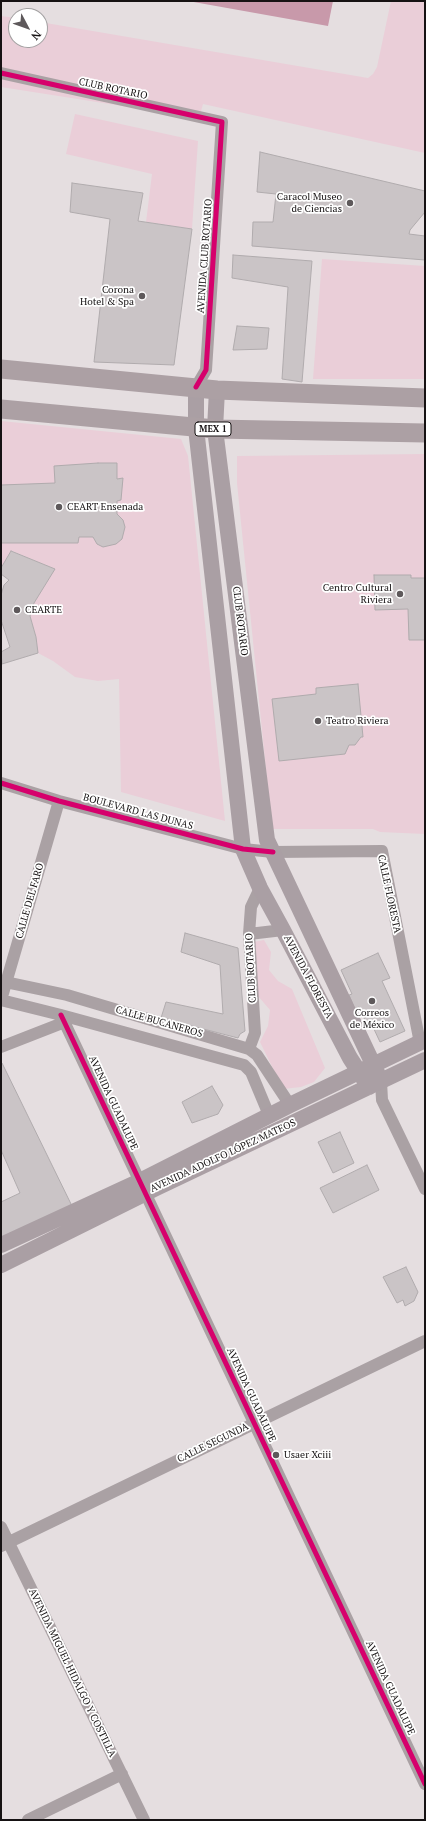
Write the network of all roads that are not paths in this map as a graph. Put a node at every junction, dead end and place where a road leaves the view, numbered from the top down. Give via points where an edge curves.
1 (1, 73) edge
2 (222, 122) joint
3 (1, 369) edge
4 (206, 370) junction
5 (196, 387) junction
6 (217, 390) junction
7 (425, 398) edge
8 (1, 410) edge
9 (196, 428) junction
10 (215, 429) junction
11 (425, 433) edge
12 (1, 783) edge
13 (59, 801) junction
14 (243, 849) junction
15 (273, 852) junction
16 (260, 888) junction
17 (282, 930) junction
18 (249, 934) junction
19 (4, 982) edge
20 (67, 995) junction
21 (1, 1000) edge
22 (63, 1018) junction
23 (422, 1042) edge
24 (1, 1047) edge
25 (249, 1049) junction
26 (425, 1060) edge
27 (366, 1069) junction
28 (375, 1084) junction
29 (290, 1105) junction
30 (268, 1115) junction
31 (143, 1187) junction
32 (425, 1189) edge
33 (1, 1245) edge
34 (1, 1265) edge
35 (425, 1340) edge
36 (254, 1423) junction
37 (1, 1527) edge
38 (5, 1544) edge
39 (122, 1774) junction
40 (425, 1784) edge
41 (28, 1820) edge
42 (144, 1820) edge

1 - 2 street, CLUB ROTARIO
2 - 4 street, AVENIDA CLUB ROTARIO
3 - 5 highway
4 - 5 street, AVENIDA CLUB ROTARIO
4 - 6 street
5 - 6 highway
5 - 9 main road
6 - 7 highway
6 - 10 main road, CLUB ROTARIO
8 - 9 highway, MEX 1
9 - 10 highway, MEX 1
9 - 14 main road
10 - 11 highway, MEX 1
10 - 15 main road, CLUB ROTARIO via 268,840
12 - 13 street, BOULEVARD LAS DUNAS
13 - 14 street, BOULEVARD LAS DUNAS
13 - 19 street, CALLE DEL FARO
14 - 15 street, BOULEVARD LAS DUNAS
14 - 16 main road, AVENIDA FLORESTA
15 - 23 street, CALLE FLORESTA via 382,851
15 - 27 main road, AVENIDA FLORESTA
16 - 17 main road, AVENIDA FLORESTA
16 - 18 street, CLUB ROTARIO via 251,907
17 - 18 street
17 - 27 main road, AVENIDA FLORESTA
18 - 25 street, CLUB ROTARIO via 255,1033
19 - 20 street, CALLE BUCANEROS
19 - 21 street, CALLE DEL FARO
20 - 22 street
20 - 25 street, CALLE BUCANEROS
21 - 22 street, CALLE BUCANEROS
22 - 24 street
22 - 30 street, CALLE BUCANEROS via 244,1065 251,1072
22 - 31 street, AVENIDA GUADALUPE
23 - 27 main road, AVENIDA ADOLFO LÓPEZ MATEOS
25 - 29 street via 257,1055
26 - 28 main road, AVENIDA ADOLFO LÓPEZ MATEOS
27 - 28 main road, AVENIDA FLORESTA
27 - 29 main road, AVENIDA ADOLFO LÓPEZ MATEOS
28 - 31 main road, AVENIDA ADOLFO LÓPEZ MATEOS
28 - 32 street, AVENIDA FLORESTA
29 - 30 main road, AVENIDA ADOLFO LÓPEZ MATEOS
30 - 31 main road, AVENIDA ADOLFO LÓPEZ MATEOS
31 - 33 main road, AVENIDA ADOLFO LÓPEZ MATEOS
31 - 34 main road, AVENIDA ADOLFO LÓPEZ MATEOS
31 - 36 street, AVENIDA GUADALUPE
35 - 36 street, CALLE SEGUNDA
36 - 38 street, CALLE SEGUNDA
36 - 40 street, AVENIDA GUADALUPE
37 - 38 street, AVENIDA MIGUEL HIDALGO Y COSTILLA
38 - 39 street, AVENIDA MIGUEL HIDALGO Y COSTILLA
39 - 41 street
39 - 42 street, AVENIDA MIGUEL HIDALGO Y COSTILLA

